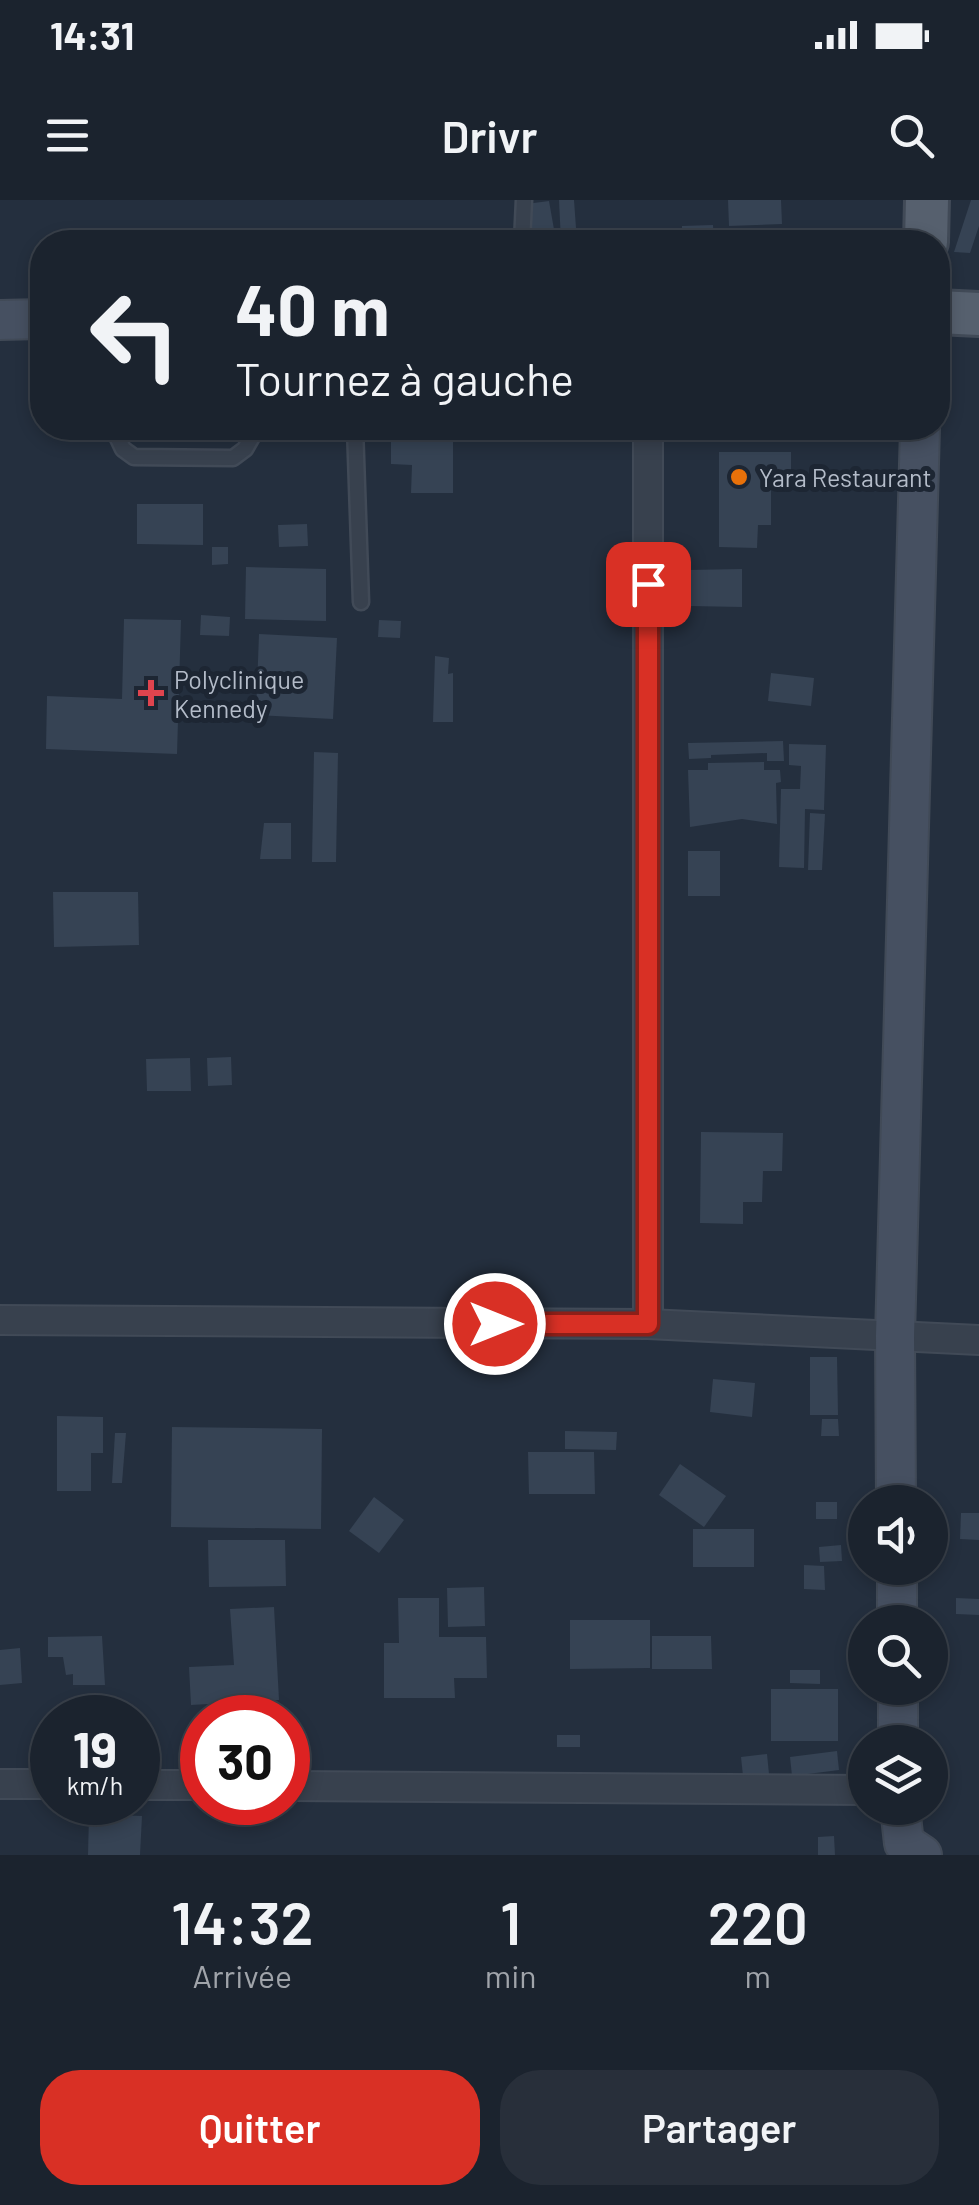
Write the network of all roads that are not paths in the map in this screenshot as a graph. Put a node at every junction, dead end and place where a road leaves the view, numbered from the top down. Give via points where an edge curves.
1 (524, 200) edge
2 (928, 200) edge
3 (523, 230) edge
4 (927, 230) edge
5 (950, 313) edge
6 (979, 314) edge
7 (30, 319) edge
8 (0, 320) edge
9 (119, 440) edge
10 (250, 440) edge
11 (355, 440) edge
12 (648, 440) edge
13 (920, 440) edge
14 (361, 602) dead end
15 (0, 1320) edge
16 (648, 1324) junction
17 (895, 1336) junction
18 (979, 1340) edge
19 (896, 1485) edge
20 (0, 1784) edge
21 (30, 1784) edge
22 (310, 1786) edge
23 (848, 1790) edge

1 - 3 lane
2 - 4 main road
5 - 6 main road
7 - 8 street
9 - 10 lane via 134,457 213,458 233,458
11 - 14 lane
12 - 16 street
13 - 17 street
15 - 16 street
16 - 17 street
17 - 18 street
17 - 19 street
20 - 21 street
22 - 23 street

